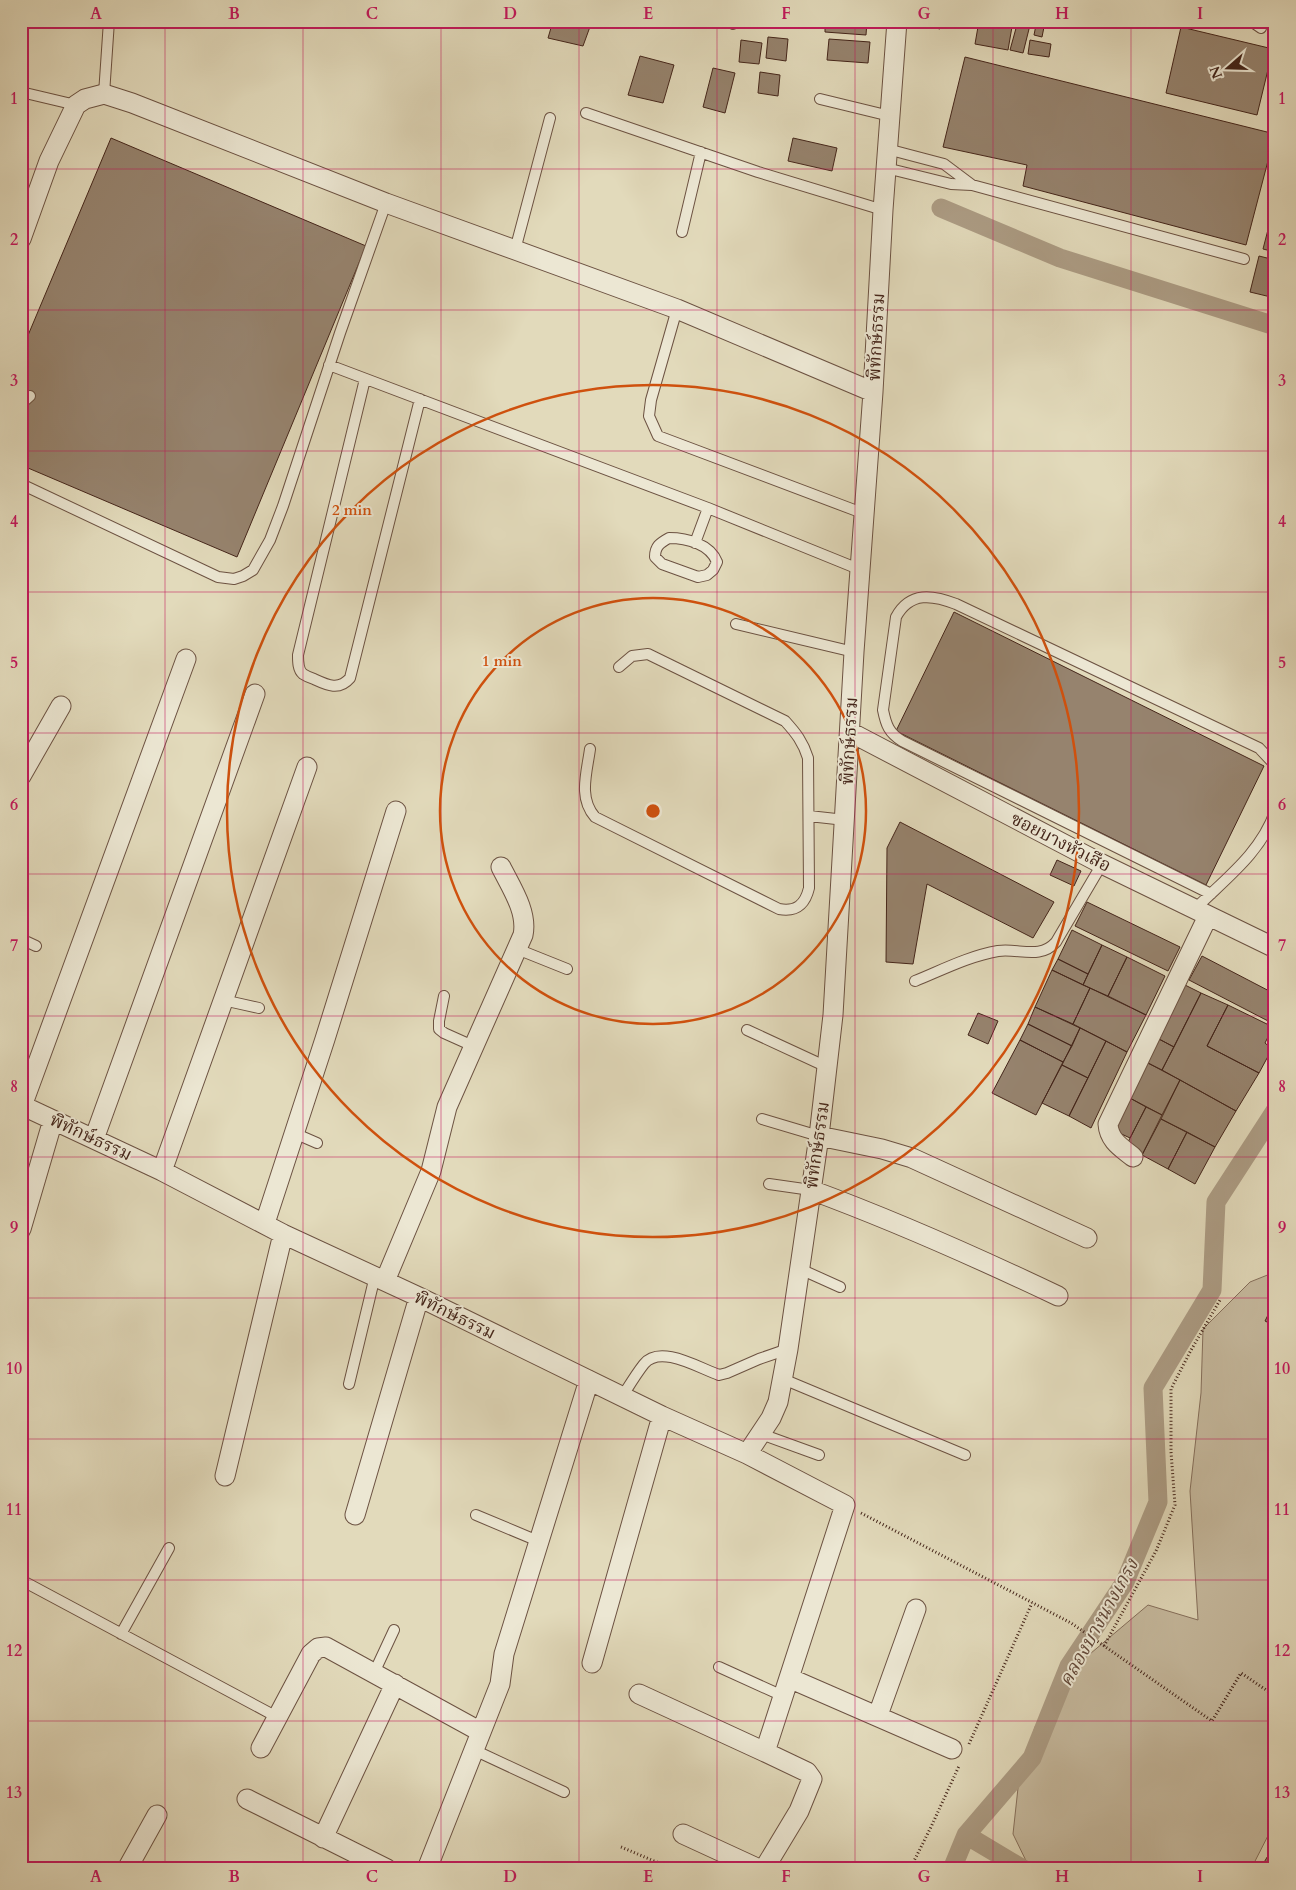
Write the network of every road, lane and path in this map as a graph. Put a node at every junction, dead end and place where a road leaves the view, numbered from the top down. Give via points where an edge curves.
1 (109, 21) edge
2 (897, 21) edge
3 (1252, 21) edge
4 (1261, 28) dead end
5 (21, 92) edge
6 (104, 94) junction
7 (820, 99) dead end
8 (76, 105) junction
9 (586, 113) dead end
10 (890, 116) junction
11 (550, 118) dead end
12 (888, 149) junction
13 (701, 152) junction
14 (886, 168) junction
15 (972, 185) junction
16 (386, 203) junction
17 (883, 210) junction
18 (682, 232) dead end
19 (21, 239) edge
20 (515, 250) junction
21 (1244, 259) dead end
22 (677, 309) junction
23 (329, 365) junction
24 (365, 379) junction
25 (873, 392) junction
26 (30, 396) dead end
27 (420, 399) junction
28 (21, 404) edge
29 (21, 484) edge
30 (708, 508) junction
31 (865, 514) junction
32 (696, 542) junction
33 (860, 570) junction
34 (736, 624) dead end
35 (854, 652) junction
36 (186, 659) dead end
37 (619, 667) dead end
38 (255, 694) dead end
39 (61, 706) dead end
40 (850, 732) junction
41 (590, 749) dead end
42 (1275, 765) edge
43 (308, 767) dead end
44 (21, 776) edge
45 (396, 811) dead end
46 (1275, 812) edge
47 (809, 816) junction
48 (845, 820) junction
49 (1102, 864) junction
50 (501, 867) dead end
51 (1210, 894) junction
52 (1201, 912) junction
53 (21, 940) edge
54 (36, 946) dead end
55 (1275, 948) edge
56 (517, 949) junction
57 (567, 970) dead end
58 (915, 981) dead end
59 (444, 996) dead end
60 (223, 1000) junction
61 (259, 1008) dead end
62 (747, 1030) dead end
63 (473, 1046) junction
64 (827, 1068) junction
65 (22, 1106) edge
66 (762, 1119) dead end
67 (53, 1120) junction
68 (294, 1133) junction
69 (819, 1136) junction
70 (94, 1139) junction
71 (317, 1143) dead end
72 (1133, 1157) dead end
73 (162, 1171) junction
74 (768, 1184) dead end
75 (811, 1190) junction
76 (265, 1223) junction
77 (21, 1229) edge
78 (283, 1234) junction
79 (1086, 1238) dead end
80 (800, 1269) junction
81 (380, 1278) junction
82 (840, 1287) dead end
83 (1058, 1296) dead end
84 (419, 1297) junction
85 (1220, 1300) dead end
86 (788, 1349) junction
87 (783, 1379) junction
88 (589, 1380) junction
89 (349, 1384) dead end
90 (622, 1397) junction
91 (662, 1416) junction
92 (761, 1434) junction
93 (747, 1454) junction
94 (819, 1455) dead end
95 (965, 1455) dead end
96 (225, 1476) dead end
97 (845, 1505) junction
98 (355, 1515) dead end
99 (476, 1516) dead end
100 (538, 1541) junction
101 (169, 1548) dead end
102 (21, 1580) edge
103 (1032, 1603) junction
104 (916, 1609) dead end
105 (394, 1630) dead end
106 (121, 1634) junction
107 (1104, 1646) junction
108 (592, 1663) dead end
109 (719, 1667) dead end
110 (374, 1673) junction
111 (789, 1678) junction
112 (395, 1684) junction
113 (639, 1694) dead end
114 (783, 1696) junction
115 (1275, 1696) edge
116 (878, 1716) junction
117 (277, 1717) junction
118 (480, 1732) junction
119 (261, 1748) dead end
120 (474, 1750) junction
121 (765, 1752) junction
122 (960, 1753) junction
123 (564, 1792) dead end
124 (247, 1799) dead end
125 (157, 1815) dead end
126 (683, 1834) dead end
127 (323, 1838) junction
128 (621, 1847) dead end
129 (127, 1869) edge
130 (387, 1869) edge
131 (427, 1869) edge
132 (673, 1869) edge
133 (759, 1869) edge
134 (764, 1869) edge
135 (910, 1869) edge

1 - 6 lane
2 - 10 street, พิทักษ์ธรรม
3 - 4 lane
5 - 8 lane
6 - 8 street
6 - 16 street
7 - 10 lane
8 - 19 street via 49,161
9 - 13 lane
10 - 12 street, พิทักษ์ธรรม
11 - 20 lane
12 - 14 street, พิทักษ์ธรรม
12 - 15 lane via 944,164
13 - 17 lane
13 - 18 lane
14 - 15 lane via 942,182
14 - 17 street, พิทักษ์ธรรม
15 - 21 lane
16 - 20 street
16 - 23 lane
17 - 25 street, พิทักษ์ธรรม
20 - 22 street
22 - 25 street
22 - 31 lane via 651,400 650,416 658,436
23 - 24 lane
23 - 29 lane via 270,540 253,570 243,576 234,579 218,577
24 - 27 lane
24 - 27 lane via 298,655 303,674 328,685 337,686 350,678
25 - 31 street, พิทักษ์ธรรม
26 - 28 lane
27 - 30 lane
30 - 32 lane
30 - 33 lane
31 - 33 street, พิทักษ์ธรรม
32 - 32 lane via 714,554 717,562 707,575 698,577 662,564 655,556 660,543 668,538
33 - 35 street, พิทักษ์ธรรม
34 - 35 lane
35 - 40 street, พิทักษ์ธรรม
36 - 65 street
37 - 47 lane via 632,656 648,654 785,721 797,734 808,758
38 - 70 street
39 - 44 street
40 - 48 street, พิทักษ์ธรรม
40 - 49 street, ซอยบางหัวเสือ
41 - 47 lane via 585,798 588,810 595,817 779,909 794,909 806,899
42 - 51 lane via 1259,748 938,597 926,596 912,602 902,608 896,618 883,710 886,725 893,736
43 - 60 street
45 - 68 street
46 - 51 lane via 1256,849
47 - 48 lane
48 - 64 street, พิทักษ์ธรรม
49 - 52 street, ซอยบางหัวเสือ
49 - 58 lane via 1050,948 1042,952 1000,951 978,956
50 - 56 street via 526,924
51 - 52 lane
52 - 55 street, ซอยบางหัวเสือ
52 - 72 street via 1108,1124 1108,1133 1113,1140
53 - 54 lane
56 - 57 lane
56 - 63 street
59 - 63 lane via 439,1029
60 - 61 lane
60 - 73 street
62 - 64 lane
63 - 81 street via 447,1107 432,1171
64 - 69 street, พิทักษ์ธรรม
65 - 67 street, พิทักษ์ธรรม
66 - 69 lane
67 - 70 street, พิทักษ์ธรรม
67 - 77 street
68 - 71 lane
68 - 76 street
69 - 75 street, พิทักษ์ธรรม
69 - 79 street via 912,1158
70 - 73 street, พิทักษ์ธรรม
73 - 76 street, พิทักษ์ธรรม
74 - 75 lane
75 - 80 street, พิทักษ์ธรรม
75 - 83 street via 952,1246
76 - 78 street, พิทักษ์ธรรม
78 - 81 street, พิทักษ์ธรรม
78 - 96 street
80 - 82 lane
80 - 86 street, พิทักษ์ธรรม
81 - 84 street, พิทักษ์ธรรม
81 - 89 lane
84 - 88 street, พิทักษ์ธรรม
84 - 98 street
85 - 107 path via 1171,1390 1175,1505 1156,1551
86 - 87 street, พิทักษ์ธรรม
86 - 90 lane via 719,1375 672,1357 653,1357 644,1362
87 - 92 street, พิทักษ์ธรรม via 778,1402
87 - 95 lane
88 - 90 street, พิทักษ์ธรรม
88 - 100 street
90 - 91 street, พิทักษ์ธรรม
91 - 93 street, พิทักษ์ธรรม
91 - 108 street
92 - 93 street, พิทักษ์ธรรม
92 - 94 lane
93 - 97 street
97 - 103 path
97 - 111 street
99 - 100 lane
100 - 118 street via 504,1654 500,1684
101 - 106 lane
102 - 106 lane
103 - 107 path via 1071,1623
103 - 122 path
104 - 116 street
105 - 110 lane
106 - 117 lane
107 - 115 path via 1212,1721 1241,1673
109 - 114 lane
110 - 112 street
110 - 117 street via 326,1647 318,1648 311,1654
111 - 114 street
111 - 116 street
112 - 118 street
112 - 127 street
113 - 121 street
114 - 121 street
116 - 122 street
117 - 119 street
118 - 120 street
120 - 123 lane
120 - 131 street
121 - 134 street via 807,1772 812,1779 800,1812
122 - 135 path
124 - 127 street
125 - 129 street
126 - 133 street
127 - 130 street
128 - 132 path

